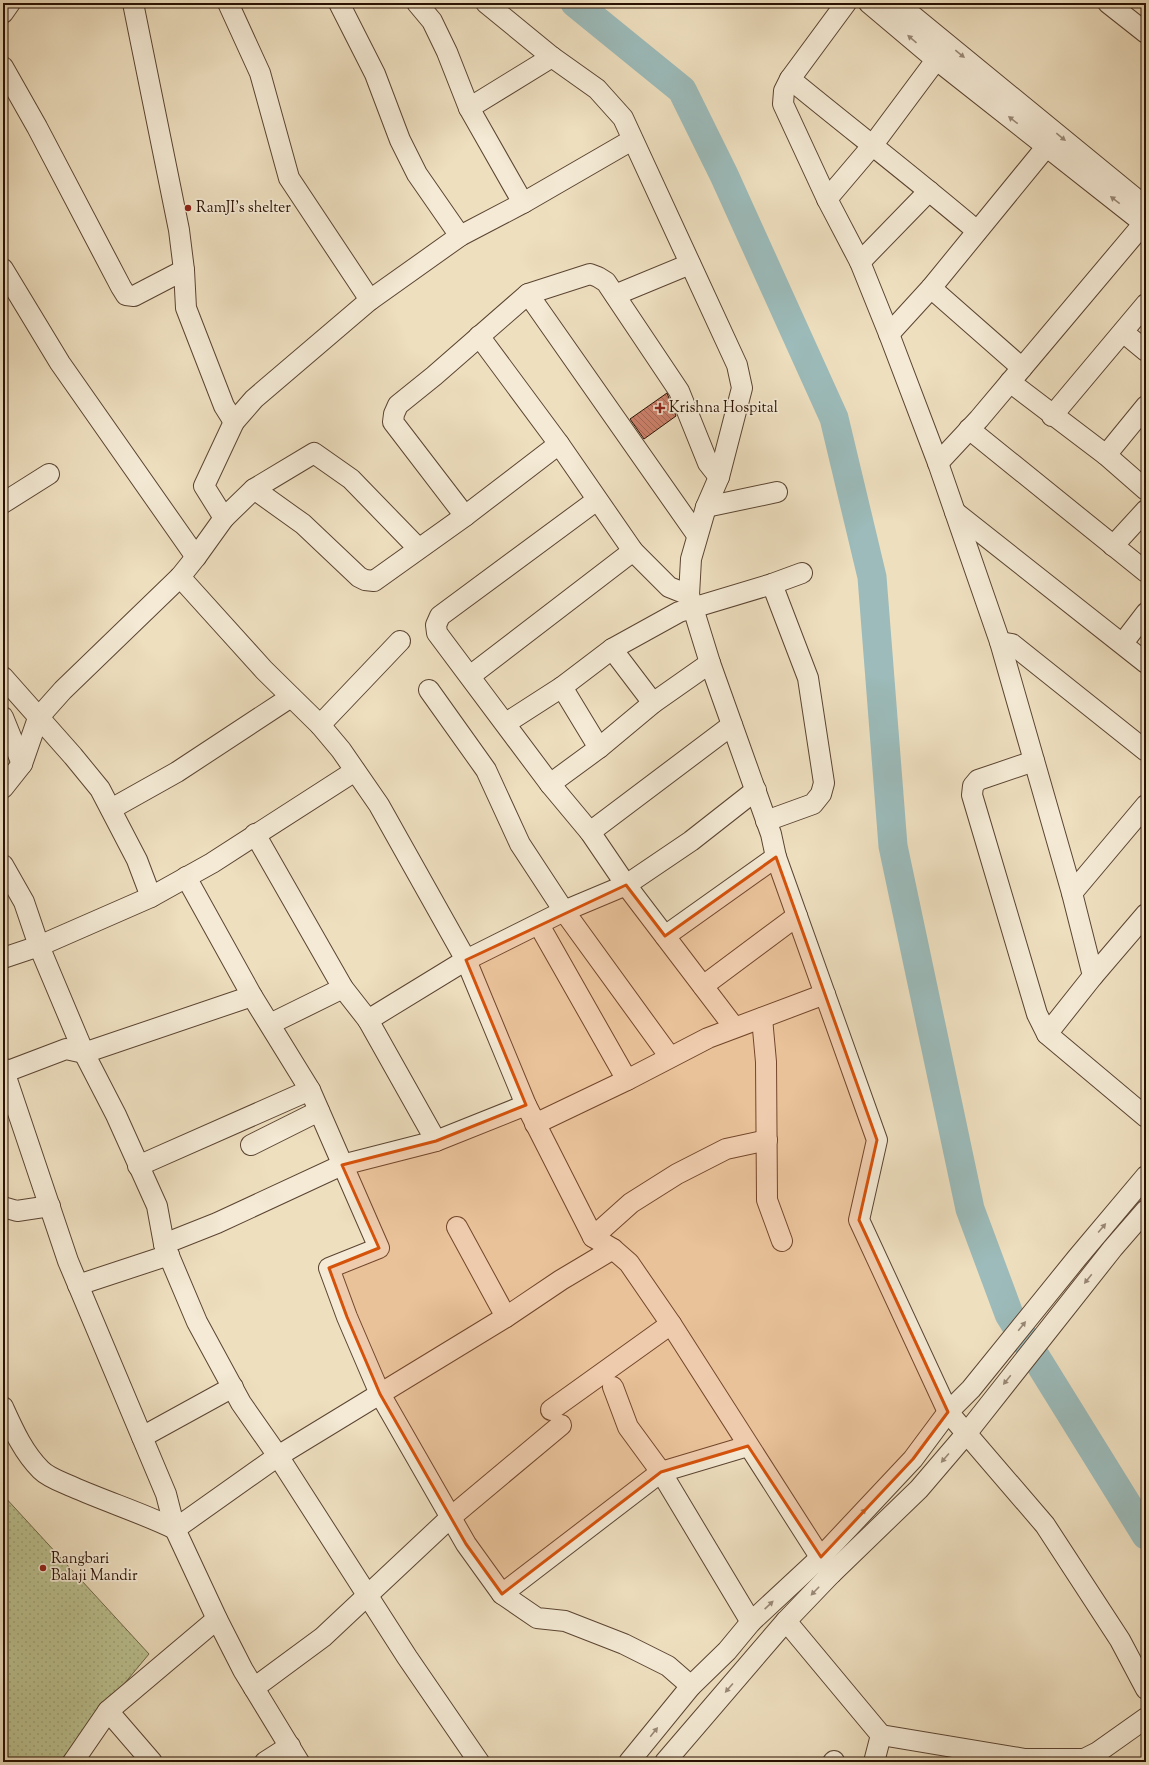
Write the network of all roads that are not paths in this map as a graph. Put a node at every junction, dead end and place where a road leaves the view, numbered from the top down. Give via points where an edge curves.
1 (10, 3) edge
2 (133, 3) edge
3 (228, 3) edge
4 (339, 3) edge
5 (418, 3) edge
6 (486, 3) edge
7 (846, 3) edge
8 (870, 3) edge
9 (897, 3) edge
10 (1108, 3) edge
11 (3, 13) edge
12 (1144, 28) edge
13 (552, 57) junction
14 (936, 60) junction
15 (3, 67) edge
16 (790, 78) junction
17 (469, 108) junction
18 (632, 140) junction
19 (872, 146) junction
20 (1047, 146) junction
21 (929, 191) junction
22 (827, 199) junction
23 (523, 203) junction
24 (1145, 218) edge
25 (977, 231) junction
26 (460, 236) junction
27 (860, 262) junction
28 (690, 264) junction
29 (3, 269) edge
30 (184, 270) junction
31 (931, 288) junction
32 (528, 294) junction
33 (615, 295) junction
34 (370, 300) junction
35 (1146, 304) edge
36 (1123, 332) junction
37 (889, 334) junction
38 (479, 336) junction
39 (1146, 351) edge
40 (1016, 375) junction
41 (1146, 406) edge
42 (1052, 416) junction
43 (234, 422) junction
44 (969, 429) junction
45 (558, 444) junction
46 (1106, 455) junction
47 (938, 463) junction
48 (50, 474) dead end
49 (719, 477) junction
50 (254, 489) junction
51 (1146, 490) edge
52 (777, 492) dead end
53 (597, 500) junction
54 (3, 503) edge
55 (706, 507) junction
56 (1146, 510) edge
57 (955, 512) junction
58 (465, 516) junction
59 (224, 518) junction
60 (697, 535) junction
61 (1113, 546) junction
62 (418, 548) junction
63 (633, 551) junction
64 (196, 557) junction
65 (1146, 572) edge
66 (802, 573) dead end
67 (180, 577) junction
68 (772, 584) junction
69 (690, 601) junction
70 (1146, 613) edge
71 (400, 640) dead end
72 (1000, 642) junction
73 (1123, 643) junction
74 (612, 649) junction
75 (710, 663) junction
76 (1146, 663) edge
77 (470, 676) junction
78 (3, 678) edge
79 (562, 687) junction
80 (429, 690) dead end
81 (291, 697) junction
82 (653, 704) junction
83 (3, 717) edge
84 (38, 718) junction
85 (506, 724) junction
86 (320, 725) junction
87 (732, 725) junction
88 (599, 748) junction
89 (1146, 751) edge
90 (1034, 761) junction
91 (22, 764) junction
92 (355, 771) junction
93 (550, 784) junction
94 (3, 788) edge
95 (756, 790) junction
96 (1146, 805) edge
97 (111, 809) junction
98 (766, 820) junction
99 (590, 832) junction
100 (255, 834) junction
101 (776, 857) junction
102 (3, 865) edge
103 (186, 877) junction
104 (626, 885) junction
105 (1072, 893) junction
106 (151, 897) junction
107 (564, 911) junction
108 (1146, 914) edge
109 (797, 916) junction
110 (539, 925) junction
111 (665, 936) junction
112 (39, 946) junction
113 (3, 958) edge
114 (466, 960) junction
115 (1093, 976) junction
116 (703, 986) junction
117 (343, 988) junction
118 (825, 994) junction
119 (252, 996) junction
120 (762, 1018) junction
121 (368, 1020) junction
122 (270, 1024) junction
123 (734, 1027) junction
124 (1047, 1034) junction
125 (84, 1053) junction
126 (670, 1057) junction
127 (4, 1071) edge
128 (627, 1080) junction
129 (310, 1090) junction
130 (526, 1105) junction
131 (320, 1112) junction
132 (1146, 1116) edge
133 (535, 1124) junction
134 (767, 1140) junction
135 (436, 1141) junction
136 (251, 1145) dead end
137 (342, 1165) junction
138 (138, 1166) junction
139 (1146, 1176) edge
140 (50, 1206) junction
141 (3, 1207) edge
142 (1146, 1210) edge
143 (457, 1227) dead end
144 (593, 1237) junction
145 (782, 1241) dead end
146 (166, 1249) junction
147 (613, 1249) junction
148 (78, 1285) junction
149 (506, 1317) junction
150 (671, 1324) junction
151 (233, 1387) junction
152 (613, 1387) dead end
153 (380, 1394) junction
154 (3, 1407) edge
155 (948, 1412) junction
156 (966, 1434) junction
157 (142, 1437) junction
158 (748, 1446) junction
159 (278, 1456) junction
160 (661, 1472) junction
161 (451, 1517) junction
162 (175, 1529) junction
163 (821, 1557) junction
164 (831, 1574) junction
165 (502, 1594) junction
166 (367, 1595) junction
167 (217, 1619) junction
168 (786, 1621) junction
169 (751, 1622) junction
170 (691, 1686) junction
171 (254, 1688) junction
172 (1146, 1689) edge
173 (108, 1711) junction
174 (1146, 1718) edge
175 (881, 1736) junction
176 (295, 1754) edge
177 (949, 1755) edge
178 (1093, 1759) edge
179 (1025, 1760) edge
180 (73, 1762) edge
181 (152, 1762) edge
182 (265, 1762) edge
183 (479, 1762) edge
184 (629, 1762) edge
185 (665, 1762) edge
186 (874, 1762) edge

1 - 11 street
2 - 30 street via 179,230
3 - 34 street via 260,72 289,178
4 - 26 street via 375,74 400,140 418,174
5 - 17 street via 432,21
6 - 13 street
7 - 16 street
14 -> 8 street
9 -> 24 street
10 - 12 street
13 - 17 street
13 - 18 street via 597,89 623,118
14 - 19 street
20 -> 14 street
15 - 30 street via 126,295 134,296
16 - 19 street
16 - 22 street via 784,91 783,104
17 - 23 street
18 - 23 street
18 - 28 street
19 - 21 street
19 - 22 street
24 -> 20 street
20 - 25 street
21 - 25 street
21 - 27 street
22 - 27 street
23 - 26 street
24 - 40 street
25 - 31 street
26 - 34 street
27 - 37 street
28 - 33 street
28 - 49 street via 737,366 742,388
29 - 64 street via 60,363
30 - 43 street via 186,308 224,406
31 - 37 street
31 - 40 street
32 - 33 street via 590,274 606,282
32 - 38 street
32 - 60 street
33 - 49 street via 679,392 708,463
34 - 43 street via 254,399
35 - 36 street
36 - 39 street
36 - 42 street
37 - 47 street
38 - 45 street
38 - 58 street via 398,405 393,422
40 - 42 street
40 - 44 street
41 - 46 street
42 - 46 street
43 - 59 street via 204,486
44 - 47 street
44 - 61 street
45 - 53 street
45 - 58 street
46 - 51 street
47 - 57 street
48 - 54 street
49 - 55 street
50 - 59 street
50 - 62 street via 303,524 358,577 366,580 374,581
50 - 62 street via 314,453 351,479
52 - 55 street
53 - 63 street
53 - 77 street via 440,616 436,625 437,633
55 - 60 street
56 - 61 street
57 - 72 street
57 - 73 street
58 - 62 street
59 - 64 street
60 - 69 street via 691,559
61 - 65 street
63 - 69 street via 670,587
63 - 77 street
64 - 67 street
66 - 68 street
67 - 81 street
67 - 84 street via 63,690
68 - 69 street
68 - 98 street via 808,678 824,783 821,794 813,804
69 - 74 street via 678,612
69 - 75 street
70 - 73 street
71 - 86 street
72 - 89 street via 1012,644
72 - 90 street
73 - 76 street
74 - 79 street
74 - 82 street
75 - 82 street
75 - 87 street
77 - 85 street
78 - 84 street
79 - 85 street
79 - 88 street
80 - 107 street via 486,770 520,844
81 - 86 street
81 - 97 street via 177,772
82 - 88 street
83 - 91 street
84 - 91 street
84 - 97 street via 100,789
85 - 93 street
86 - 92 street
87 - 95 street
87 - 99 street
88 - 93 street
90 - 105 street
90 - 124 street via 978,780 973,786 972,795 1037,1014
91 - 94 street
92 - 100 street
92 - 114 street via 379,805
93 - 99 street
95 - 98 street
95 - 104 street via 691,841
96 - 105 street
97 - 106 street via 137,860
98 - 101 street
99 - 104 street
100 - 103 street
100 - 117 street
101 - 109 street
101 - 111 street
102 - 112 street via 24,902
103 - 106 street
103 - 119 street
104 - 107 street
104 - 111 street
105 - 115 street
106 - 112 street
107 - 110 street
107 - 126 street
108 - 115 street
109 - 116 street
109 - 118 street
110 - 114 street
110 - 128 street
111 - 116 street
112 - 113 street
112 - 125 street
114 - 121 street
114 - 130 street
115 - 124 street
116 - 123 street
117 - 121 street
117 - 122 street
118 - 120 street
118 - 155 street via 877,1140 859,1220
119 - 122 street
119 - 125 street
120 - 123 street
120 - 134 street via 766,1062
121 - 135 street
122 - 129 street
123 - 126 street
124 - 132 street
125 - 127 street via 66,1049
125 - 138 street
126 - 128 street
127 - 140 street
128 - 133 street
129 - 131 street
129 - 138 street
130 - 133 street
130 - 135 street
131 - 136 street
131 - 137 street
133 - 144 street
134 - 144 street via 726,1149 677,1174 631,1203
134 - 145 street via 768,1200
135 - 137 street
137 - 146 street
137 - 153 street via 379,1248 329,1268
138 - 146 street via 157,1206
155 -> 139 street via 971,1389
140 - 141 street via 17,1211
140 - 148 street
142 -> 156 street
143 - 149 street
144 - 147 street
146 - 148 street
146 - 151 street via 198,1322
147 - 149 street
147 - 150 street via 629,1263
148 - 157 street
149 - 153 street
150 - 158 street
150 - 161 street via 556,1417
151 - 157 street
151 - 159 street
152 - 160 street via 628,1427
153 - 159 street
153 - 161 street
154 - 162 street via 28,1456 42,1471 87,1494
155 - 156 street
163 -> 155 street via 913,1459
156 -> 164 street via 919,1489
156 - 172 street via 1045,1525 1120,1640
157 - 162 street via 166,1494
158 - 160 street
158 - 163 street
159 - 162 street
159 - 166 street
160 - 165 street
160 - 169 street
161 - 165 street via 466,1544
161 - 166 street
162 - 167 street
163 - 164 street
169 -> 163 street
164 -> 168 street
165 - 170 street via 537,1618 565,1621 624,1644 668,1666
166 - 171 street via 323,1637
166 - 183 street
167 - 171 street
167 - 173 street
168 - 175 street
168 -> 185 street
169 - 170 street via 727,1651
184 -> 170 street
171 - 176 street
173 - 180 street
173 - 181 street
174 - 178 street
175 - 177 street
175 - 186 street
176 - 182 street
177 - 179 street
178 - 179 street

